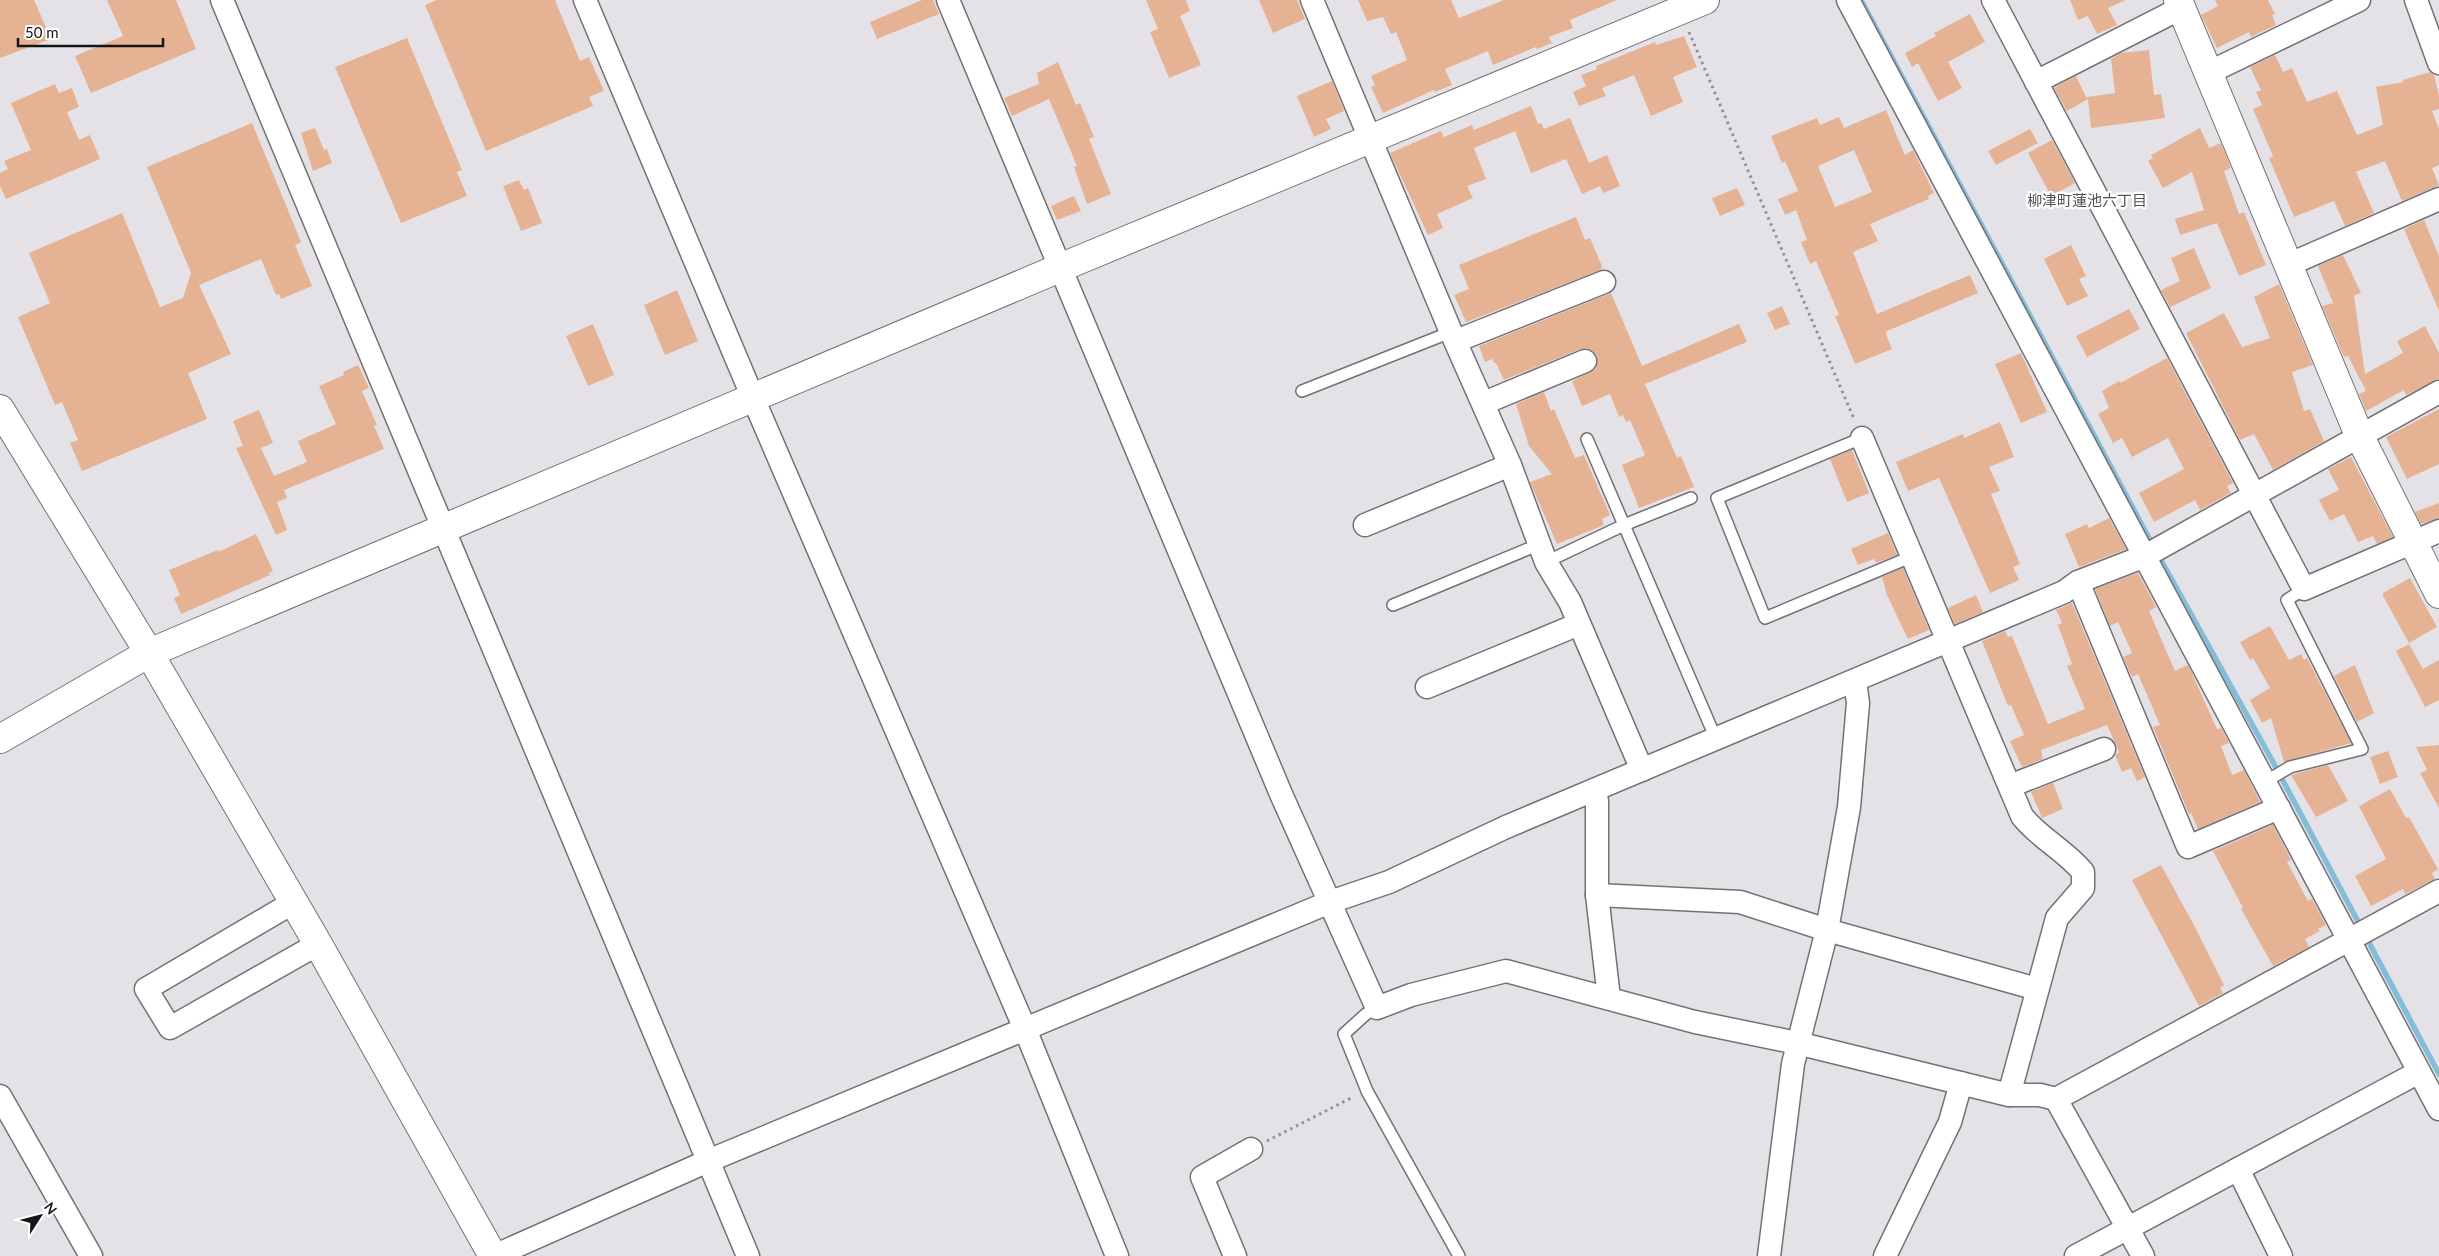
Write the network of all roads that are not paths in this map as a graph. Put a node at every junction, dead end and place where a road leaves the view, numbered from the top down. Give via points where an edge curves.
1 (222, 0) edge
2 (585, 0) edge
3 (948, 0) edge
4 (1312, 0) edge
5 (1705, 0) edge
6 (1848, 0) edge
7 (1993, 0) edge
8 (2359, 0) edge
9 (2416, 0) edge
10 (2179, 4) edge
11 (2439, 63) edge
12 (2208, 73) junction
13 (2036, 82) junction
14 (1370, 138) junction
15 (2439, 200) edge
16 (2288, 265) junction
17 (1062, 268) junction
18 (1604, 282) dead end
19 (1454, 336) junction
20 (1585, 361) dead end
21 (1302, 391) dead end
22 (2439, 392) edge
23 (753, 398) junction
24 (1484, 403) junction
25 (0, 409) edge
26 (2359, 435) junction
27 (1862, 438) joint
28 (1588, 439) dead end
29 (1510, 465) junction
30 (2255, 495) junction
31 (1691, 498) dead end
32 (1365, 525) dead end
33 (1624, 525) junction
34 (444, 530) junction
35 (2439, 531) edge
36 (2411, 541) junction
37 (1543, 553) junction
38 (1913, 556) junction
39 (2145, 556) junction
40 (2078, 582) junction
41 (2304, 588) junction
42 (2439, 594) edge
43 (1393, 605) dead end
44 (1579, 624) junction
45 (1948, 640) junction
46 (149, 654) junction
47 (1855, 681) junction
48 (1427, 687) dead end
49 (0, 739) edge
50 (1716, 739) junction
51 (2104, 748) dead end
52 (1642, 770) junction
53 (2265, 782) junction
54 (2010, 786) junction
55 (1594, 790) junction
56 (2279, 808) junction
57 (2439, 892) edge
58 (1597, 895) junction
59 (294, 902) junction
60 (1330, 902) junction
61 (1827, 930) junction
62 (2350, 940) junction
63 (318, 944) junction
64 (2037, 989) junction
65 (1609, 998) junction
66 (1377, 1008) junction
67 (1026, 1028) junction
68 (1797, 1043) junction
69 (2419, 1072) junction
70 (1961, 1083) junction
71 (2008, 1095) junction
72 (0, 1096) edge
73 (2056, 1099) junction
74 (2439, 1109) edge
75 (1251, 1149) road end
76 (708, 1161) junction
77 (2238, 1170) junction
78 (2128, 1229) junction
79 (91, 1256) edge
80 (494, 1256) edge
81 (748, 1256) edge
82 (1117, 1256) edge
83 (1234, 1256) edge
84 (1459, 1256) edge
85 (1769, 1256) edge
86 (1885, 1256) edge
87 (2076, 1256) edge
88 (2143, 1256) edge
89 (2282, 1256) edge

1 - 34 street
2 - 23 street
3 - 17 street
4 - 14 street
5 - 14 street
6 - 39 street
7 - 13 street
8 - 12 street
9 - 11 street
10 - 12 street
10 - 13 street
12 - 16 street
13 - 30 street
14 - 17 street
14 - 19 street
15 - 16 street
16 - 26 street
17 - 23 street
17 - 60 street via 1281,794
18 - 19 street
19 - 21 lane
19 - 24 street
20 - 24 street
22 - 26 street
23 - 34 street
23 - 67 street
24 - 29 street
25 - 46 street
26 - 30 street
26 - 36 street
27 - 38 street
27 - 38 lane via 1716,498 1766,618
28 - 33 lane
29 - 32 street
29 - 37 street
30 - 39 street
30 - 41 street
31 - 33 lane
33 - 37 lane
33 - 50 lane
34 - 46 street
34 - 76 street
35 - 36 street
36 - 41 street
36 - 42 street
37 - 43 lane
37 - 44 street
38 - 45 street
39 - 40 street
39 - 53 street
40 - 45 street via 2064,592
40 - 56 street via 2188,846
41 - 53 lane via 2287,600 2362,749 2290,767
44 - 48 street
44 - 52 street
45 - 47 street
45 - 54 street
46 - 49 street
46 - 59 street
47 - 50 street
47 - 61 street via 1858,703 1849,807
50 - 52 street
51 - 54 street
52 - 55 street
53 - 56 street
54 - 64 street via 2022,816 2033,830 2074,861 2083,872 2083,888 2057,918
55 - 58 street via 1597,801
55 - 60 street via 1389,882
56 - 62 street
57 - 62 street
58 - 61 street via 1740,902
58 - 65 street
59 - 63 street
59 - 63 street via 146,989 170,1028
60 - 66 street
60 - 67 street
61 - 64 street
61 - 68 street
62 - 69 street
62 - 73 street
63 - 80 street
64 - 71 street
65 - 66 street via 1506,971 1410,995
65 - 68 street via 1695,1022
66 - 84 lane via 1344,1034 1366,1091
67 - 76 street
67 - 82 street
68 - 70 street
68 - 85 street
69 - 74 street
69 - 77 street
70 - 71 street
70 - 86 street via 1950,1122
71 - 73 street via 2040,1095
72 - 79 street
73 - 78 street
75 - 83 street via 1202,1177
76 - 80 street
76 - 81 street
77 - 78 street
77 - 89 street
78 - 87 street
78 - 88 street

